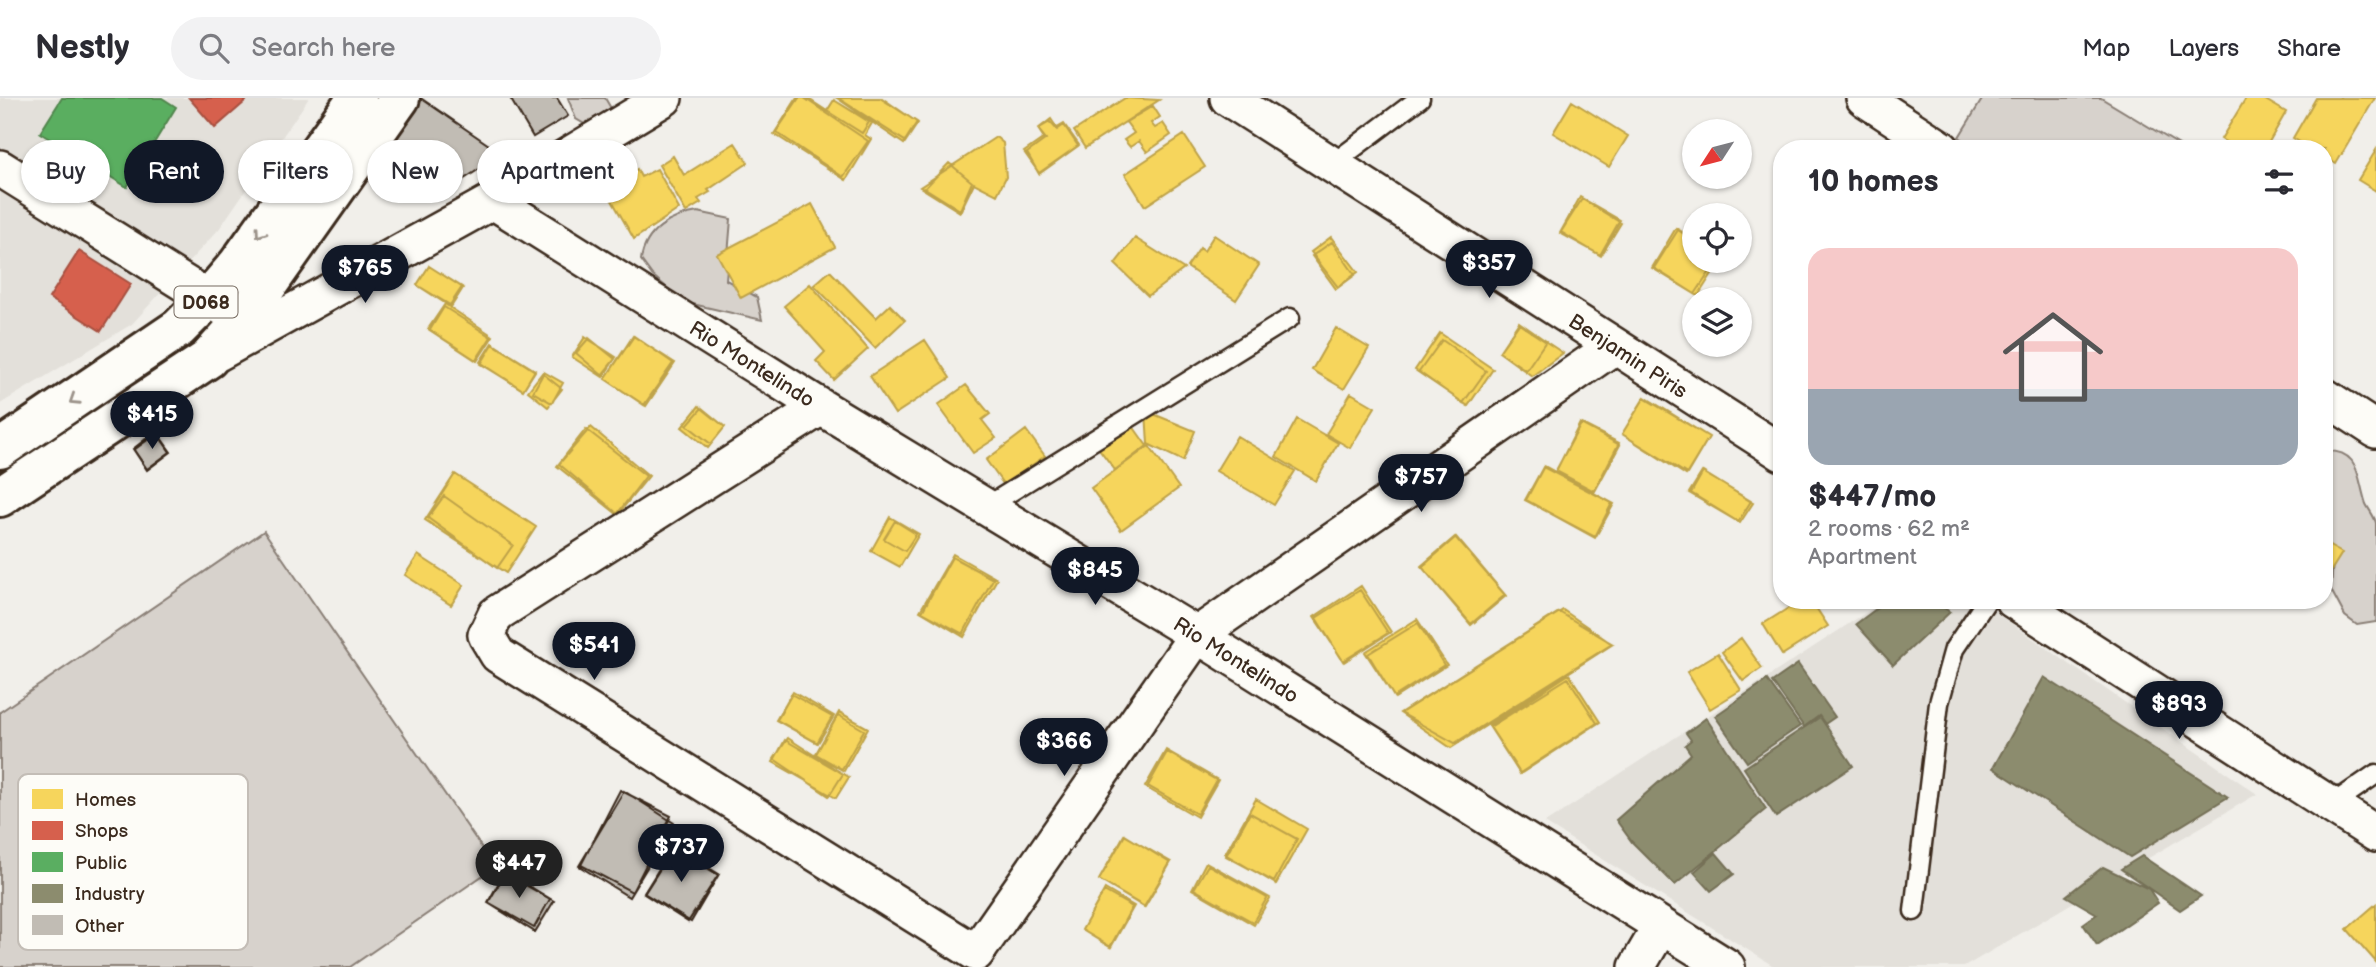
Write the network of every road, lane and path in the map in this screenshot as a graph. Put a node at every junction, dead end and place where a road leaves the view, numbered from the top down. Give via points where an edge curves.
1 (356, 98) edge
2 (400, 98) edge
3 (664, 98) edge
4 (1228, 98) edge
5 (1420, 98) edge
6 (1864, 98) edge
7 (594, 140) edge
8 (1928, 140) edge
9 (1331, 165) junction
10 (0, 168) edge
11 (489, 203) edge
12 (496, 203) edge
13 (210, 297) junction
14 (1290, 318) dead end
15 (243, 320) junction
16 (1613, 347) junction
17 (208, 359) junction
18 (2333, 402) edge
19 (821, 407) junction
20 (2376, 430) edge
21 (1773, 447) edge
22 (0, 449) edge
23 (0, 497) edge
24 (986, 507) junction
25 (1981, 609) edge
26 (2027, 609) edge
27 (1197, 635) junction
28 (2376, 774) edge
29 (2331, 805) junction
30 (2376, 834) edge
31 (1914, 911) dead end
32 (1661, 926) junction
33 (971, 960) edge
34 (1637, 967) edge
35 (1727, 967) edge

1 -> 13 main road, D068
2 - 15 main road, D068
3 - 7 street
4 - 9 street, Benjamin Piris
5 - 9 lane
6 - 8 street
9 - 16 street, Benjamin Piris
10 - 13 street
11 - 17 street
12 - 19 street, Rio Montelindo
13 - 15 street
13 -> 22 main road, D068 via 179,328
14 - 24 lane
15 - 17 main road, D068
16 - 21 street, Benjamin Piris
16 - 27 street
17 - 23 main road, D068
18 - 20 street
19 - 24 street, Rio Montelindo
19 - 33 street via 496,614 486,635 498,655
24 - 27 street, Rio Montelindo
25 - 31 lane via 1954,649 1939,704
26 - 29 street
27 - 32 street, Rio Montelindo
27 - 33 street
28 - 29 lane
29 - 30 street
32 - 34 street
32 - 35 street, Rio Montelindo

